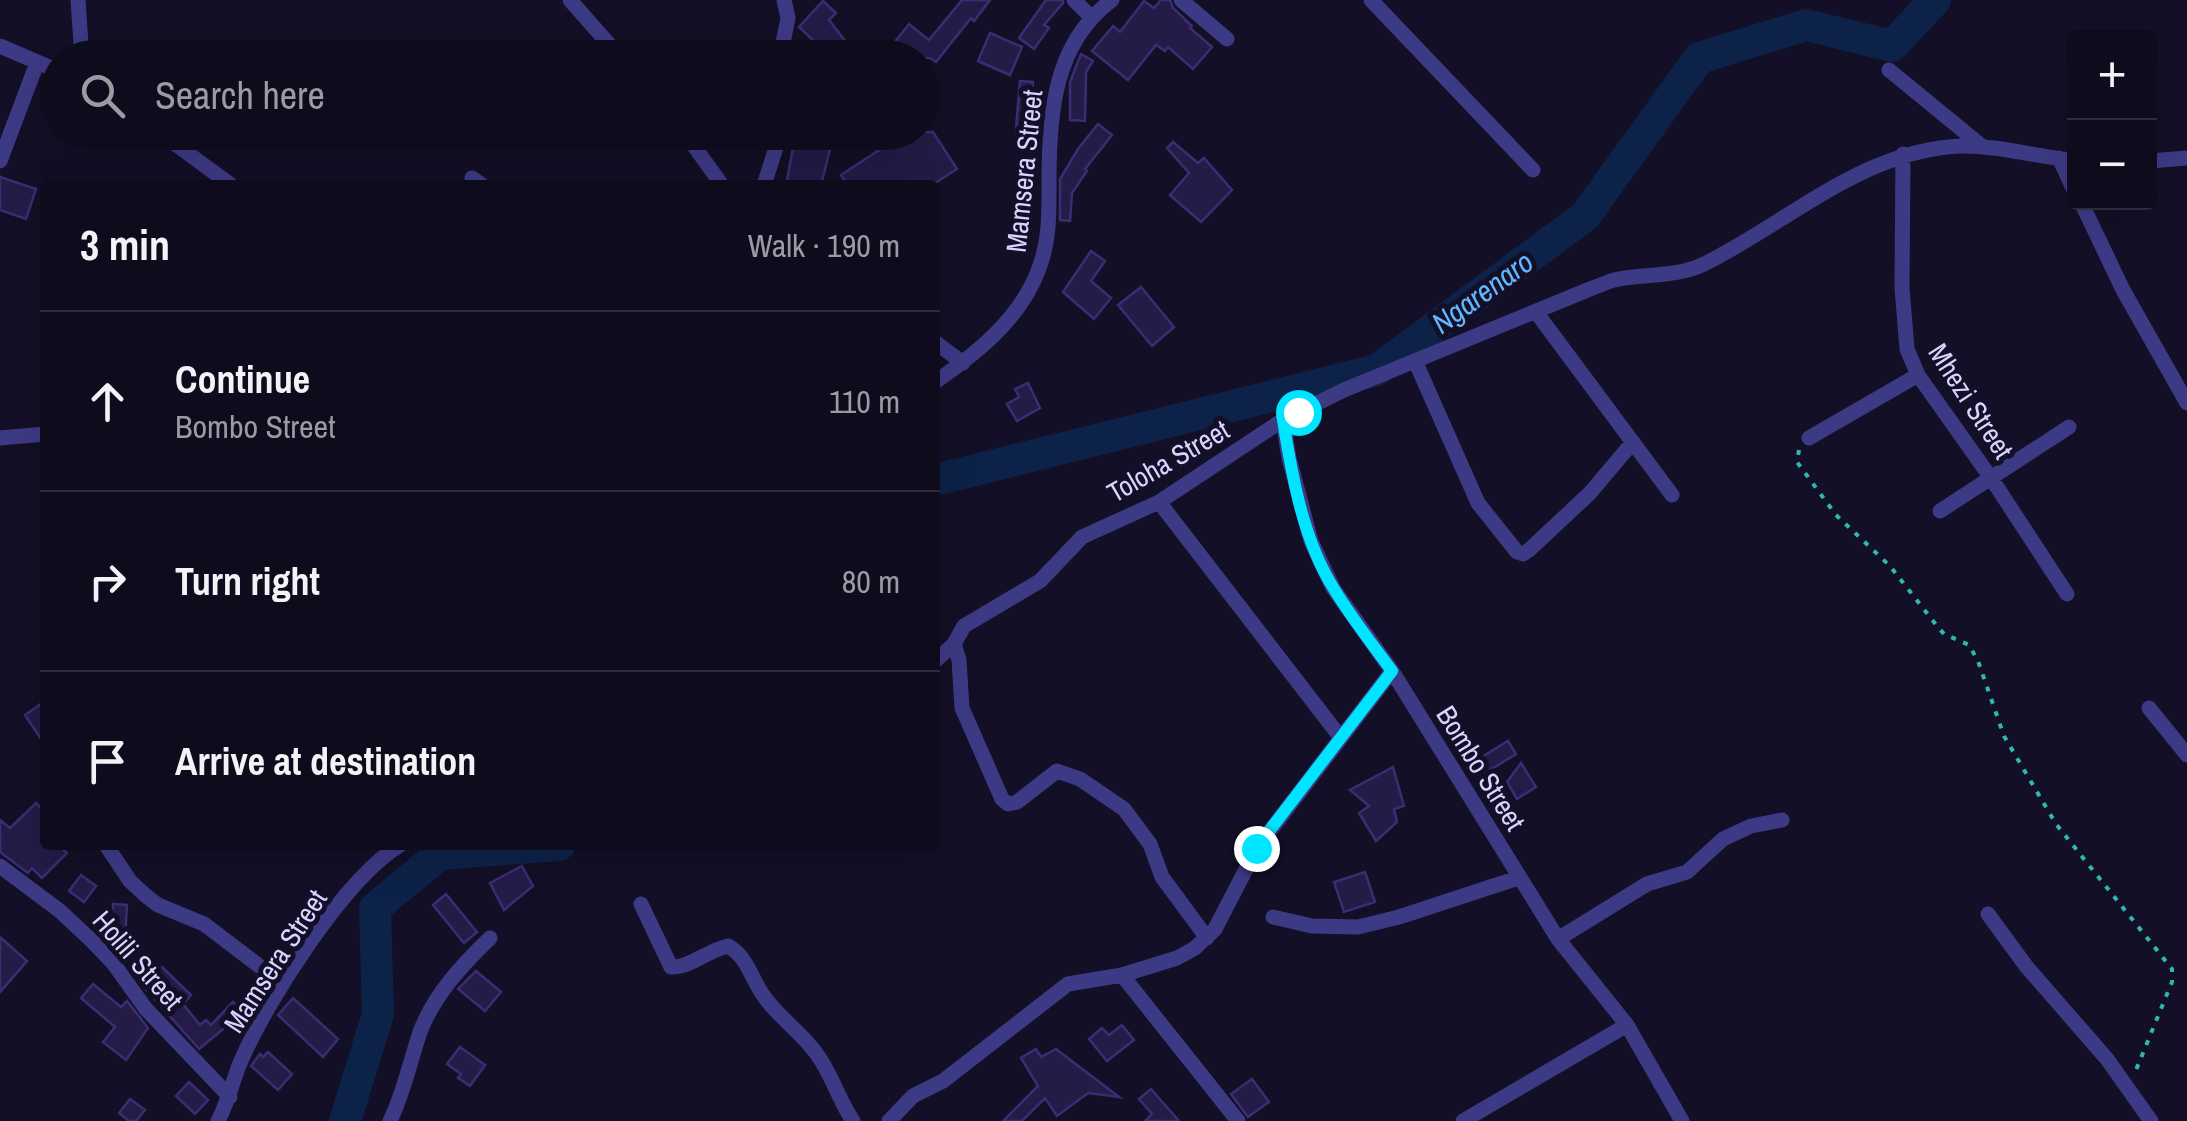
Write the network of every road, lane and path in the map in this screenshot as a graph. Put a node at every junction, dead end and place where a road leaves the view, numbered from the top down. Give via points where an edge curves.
1 (78, 0) edge
2 (570, 0) edge
3 (784, 0) edge
4 (1074, 0) edge
5 (1112, 0) edge
6 (1181, 0) edge
7 (1371, 0) edge
8 (1090, 16) junction
9 (1227, 39) dead end
10 (81, 40) edge
11 (605, 40) edge
12 (784, 40) edge
13 (0, 46) edge
14 (37, 63) junction
15 (40, 64) edge
16 (1889, 70) dead end
17 (1983, 147) junction
18 (183, 150) edge
19 (697, 150) edge
20 (775, 150) edge
21 (1903, 154) junction
22 (2187, 158) edge
23 (2067, 159) edge
24 (2157, 160) edge
25 (0, 161) edge
26 (1533, 170) dead end
27 (224, 180) edge
28 (718, 180) edge
29 (766, 180) edge
30 (2085, 210) edge
31 (1536, 312) junction
32 (940, 346) edge
33 (1416, 362) junction
34 (962, 363) junction
35 (1918, 375) junction
36 (940, 378) edge
37 (2187, 402) edge
38 (1283, 420) junction
39 (2069, 428) dead end
40 (40, 434) edge
41 (0, 438) edge
42 (1809, 438) joint
43 (1633, 442) junction
44 (1992, 478) junction
45 (1672, 495) dead end
46 (1159, 502) junction
47 (1940, 511) dead end
48 (2067, 594) dead end
49 (954, 644) junction
50 (940, 657) edge
51 (1392, 671) junction
52 (2149, 708) dead end
53 (1341, 738) junction
54 (2187, 755) edge
55 (1782, 820) dead end
56 (109, 850) edge
57 (392, 850) edge
58 (0, 866) edge
59 (1518, 878) junction
60 (641, 904) dead end
61 (1988, 914) dead end
62 (1273, 917) dead end
63 (490, 938) dead end
64 (1207, 938) junction
65 (1558, 939) junction
66 (1122, 975) junction
67 (283, 984) junction
68 (1627, 1025) junction
69 (2129, 1088) junction
70 (230, 1097) junction
71 (218, 1121) edge
72 (390, 1121) edge
73 (852, 1121) edge
74 (889, 1121) edge
75 (1238, 1121) edge
76 (1463, 1121) edge
77 (1682, 1121) edge
78 (2152, 1121) edge

1 - 10 street
2 - 11 street
3 - 12 street
4 - 8 street
5 - 8 street, Mamsera Street
6 - 9 street
7 - 26 street
8 - 34 street, Mamsera Street via 1061,67 1050,136 1048,240 1038,273 1018,307
13 - 14 street
14 - 15 street
14 - 25 street
16 - 17 street
17 - 21 street, Toloha Street
17 - 23 street, Toloha Street
18 - 27 street
19 - 28 street
20 - 29 street
21 - 31 street, Toloha Street via 1812,198 1704,264 1677,274 1616,280
21 - 35 street, Mhezi Street via 1904,323
22 - 24 street
30 - 37 street
31 - 33 street, Toloha Street
31 - 43 street
32 - 34 street
33 - 38 street, Toloha Street
33 - 43 street via 1478,502 1517,552 1524,554 1590,494
34 - 36 street, Mamsera Street
35 - 42 street
35 - 44 street, Mhezi Street
38 - 46 street, Toloha Street
38 - 51 street, Bombo Street via 1321,566
39 - 44 street
40 - 41 street
42 - 69 path via 1796,454 1811,484 1944,634 1969,646 2004,736 2056,824 2172,969
43 - 45 street
44 - 47 street
44 - 48 street, Mhezi Street
46 - 49 street, Toloha Street via 1082,537 1040,581 964,626
46 - 53 street
49 - 50 street, Toloha Street
49 - 64 street via 962,708 1008,804 1056,771 1124,810
51 - 53 street
51 - 59 street, Bombo Street
52 - 54 street
53 - 64 street via 1256,848
55 - 65 street via 1724,839 1686,872 1646,884
56 - 67 street via 145,894 204,924
57 - 67 street, Mamsera Street via 331,915
58 - 70 street, Holili Street via 93,942
59 - 62 street via 1358,927
59 - 65 street, Bombo Street
60 - 73 street via 672,967 713,949 739,952 763,996 814,1050
61 - 69 street
63 - 72 street via 462,964 421,1029
64 - 66 street via 1177,958
65 - 68 street, Bombo Street
66 - 74 street via 1068,984 943,1081 912,1096
66 - 75 street
67 - 70 street, Mamsera Street via 240,1062
68 - 76 street
68 - 77 street, Bombo Street
69 - 78 street
70 - 71 street, Mamsera Street

